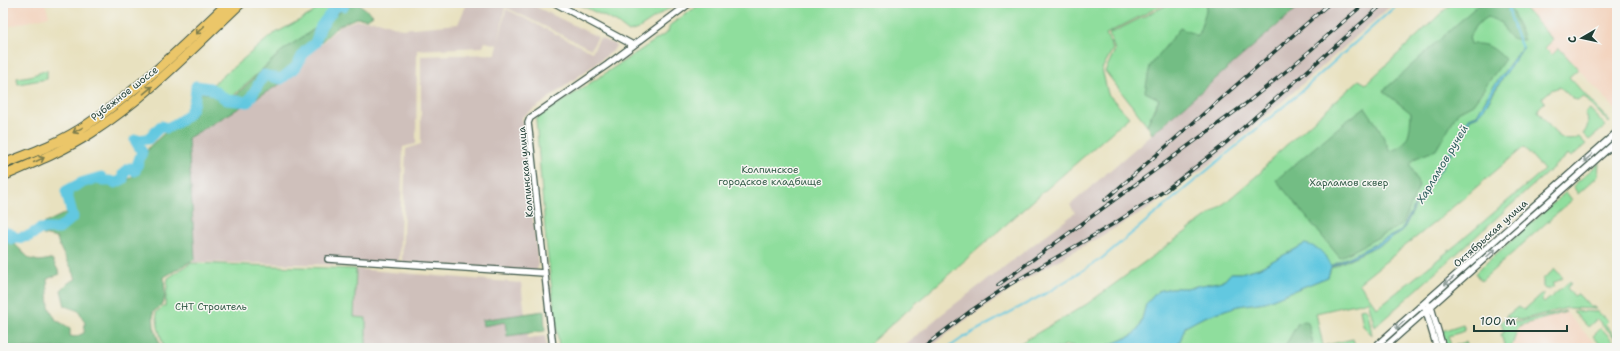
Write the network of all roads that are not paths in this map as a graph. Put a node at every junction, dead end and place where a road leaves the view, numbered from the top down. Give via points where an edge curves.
1 (228, 3) edge
2 (241, 3) edge
3 (555, 3) edge
4 (690, 3) edge
5 (633, 45) junction
6 (1617, 132) edge
7 (1617, 141) edge
8 (3, 164) edge
9 (3, 176) edge
10 (328, 259) dead end
11 (544, 274) junction
12 (1425, 303) junction
13 (1431, 307) junction
14 (1426, 311) junction
15 (553, 348) edge
16 (1376, 348) edge
17 (1384, 348) edge
18 (1437, 348) edge
19 (1443, 348) edge

1 -> 8 main road, Рубежное шоссе via 164,64 88,124 39,150
9 -> 2 main road, Рубежное шоссе via 91,133 169,72
3 - 5 street
4 - 5 street, Колпинская улица
5 - 11 street, Колпинская улица via 530,118 528,123
6 -> 12 street, Октябрьская улица
13 -> 7 street, Октябрьская улица
10 - 11 street
11 - 15 street, Колпинская улица
12 - 13 street
12 - 14 street
12 -> 16 street, Октябрьская улица
13 - 14 street, Октябрьская улица
13 - 19 street
14 - 17 street, Октябрьская улица
14 - 18 street

